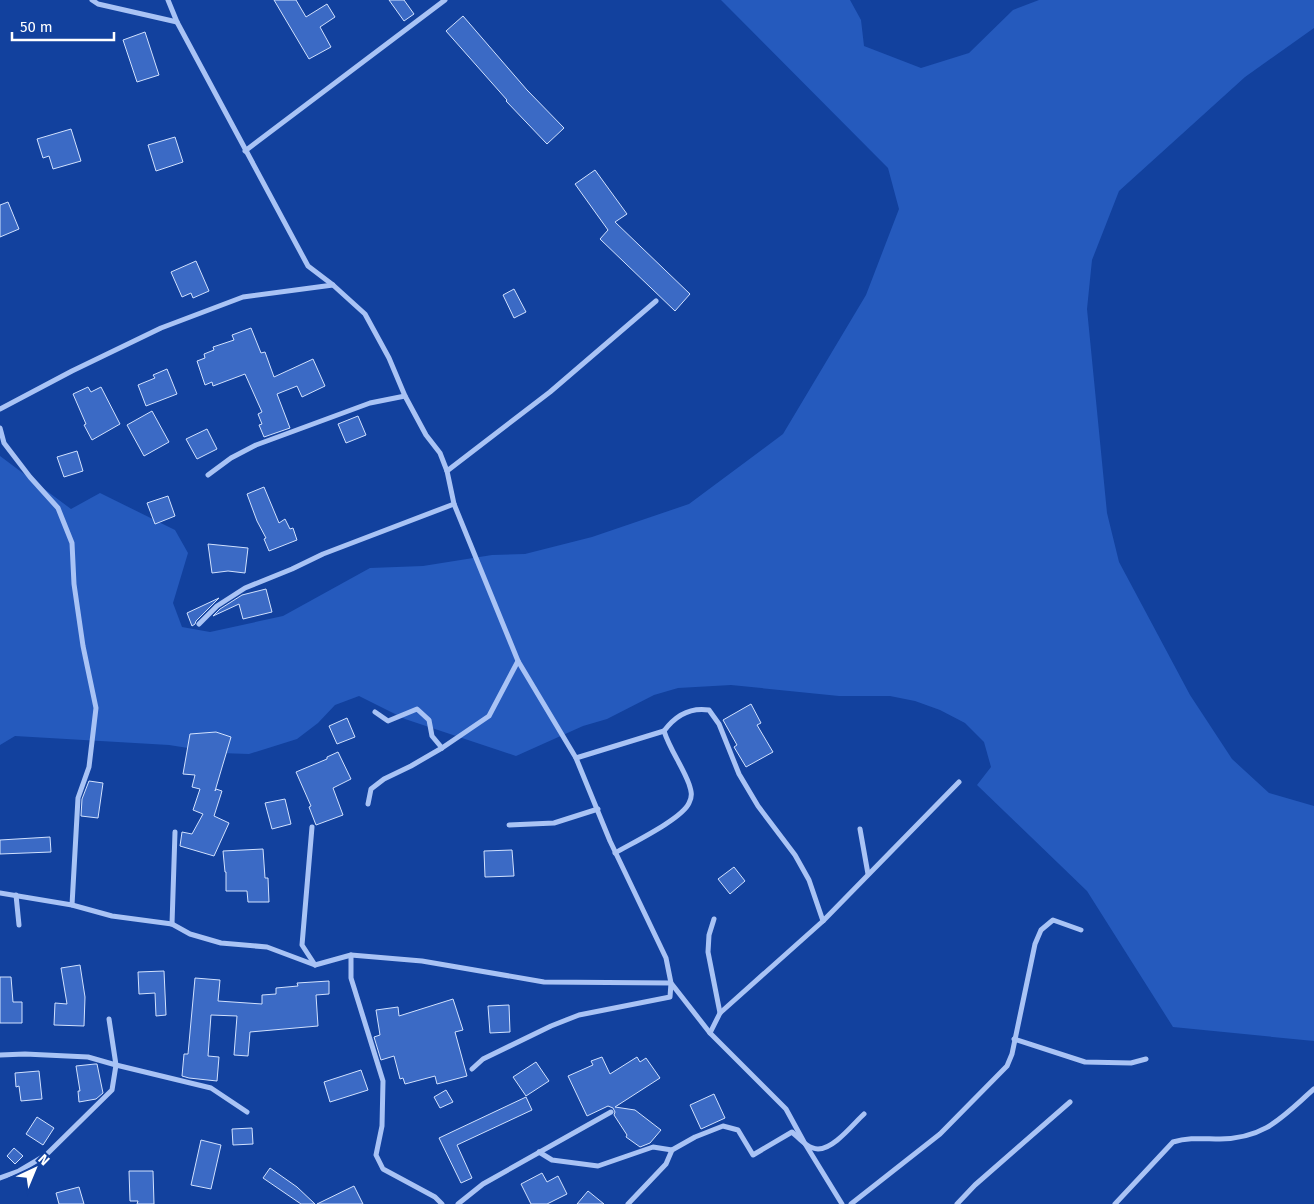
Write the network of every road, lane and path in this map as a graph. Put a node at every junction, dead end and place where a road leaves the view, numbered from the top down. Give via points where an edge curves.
1 (92, 0) edge
2 (168, 0) edge
3 (445, 0) edge
4 (177, 22) junction
5 (245, 151) junction
6 (333, 285) junction
7 (656, 301) dead end
8 (405, 396) junction
9 (0, 409) edge
10 (0, 428) edge
11 (447, 471) junction
12 (208, 475) dead end
13 (454, 504) junction
14 (199, 624) dead end
15 (518, 661) junction
16 (375, 712) dead end
17 (664, 731) junction
18 (442, 748) junction
19 (576, 758) junction
20 (960, 782) dead end
21 (368, 804) dead end
22 (598, 809) junction
23 (509, 825) dead end
24 (312, 827) dead end
25 (860, 829) dead end
26 (176, 832) dead end
27 (616, 853) junction
28 (868, 874) junction
29 (0, 893) edge
30 (16, 895) junction
31 (72, 905) junction
32 (714, 919) dead end
33 (823, 921) junction
34 (172, 924) junction
35 (19, 925) dead end
36 (1081, 930) dead end
37 (351, 955) junction
38 (315, 965) junction
39 (671, 983) junction
40 (720, 1013) junction
41 (109, 1019) dead end
42 (710, 1033) junction
43 (1014, 1039) junction
44 (0, 1056) edge
45 (1146, 1059) dead end
46 (116, 1066) junction
47 (472, 1069) dead end
48 (1314, 1089) edge
49 (1070, 1102) dead end
50 (246, 1112) dead end
51 (611, 1112) dead end
52 (864, 1114) dead end
53 (804, 1142) junction
54 (672, 1150) junction
55 (539, 1152) junction
56 (0, 1178) edge
57 (442, 1204) edge
58 (458, 1204) edge
59 (628, 1204) edge
60 (842, 1204) edge
61 (851, 1204) edge
62 (957, 1204) edge
63 (1115, 1204) edge

1 - 4 street
2 - 4 street
3 - 5 street
4 - 5 street
5 - 6 street via 308,266
6 - 8 street via 365,314
6 - 9 street via 234,300 161,328
7 - 11 street via 550,392
8 - 11 street via 426,435 440,453
8 - 12 street via 370,403 274,438 231,458
10 - 31 street via 4,443 58,508 72,543 83,646 96,708 89,767 78,798
11 - 13 street
13 - 14 street via 244,588 217,606
13 - 15 street
15 - 18 street via 490,716
15 - 19 street
16 - 18 street via 388,721 417,709 429,720 432,736
17 - 19 street
17 - 27 street via 689,786 690,802 677,816
17 - 33 street via 686,712 698,708 709,710 719,724 739,774 809,880
18 - 21 street via 384,779 371,789
19 - 22 street
20 - 28 street
22 - 23 street via 554,823
22 - 27 street
24 - 38 street via 302,945
25 - 28 street
26 - 34 street
27 - 39 street via 666,958
28 - 33 street
29 - 30 street
30 - 31 street
30 - 35 street
31 - 34 street via 112,916
32 - 40 street via 708,952
33 - 40 street
34 - 38 street via 190,934 221,943 267,948
36 - 43 street via 1053,920 1041,930
37 - 38 street
37 - 39 street via 422,961 544,982
37 - 57 street via 351,978 383,1081 382,1126 376,1155 383,1169 436,1197
39 - 42 street
39 - 47 street via 670,997 579,1015 483,1059
40 - 42 street
41 - 46 street
42 - 53 street via 786,1109
43 - 45 street via 1084,1062 1131,1063
43 - 61 street via 1007,1066 984,1091 940,1134
44 - 46 street via 88,1057
46 - 50 street via 211,1088
46 - 56 street via 112,1090 46,1155
48 - 63 street via 1266,1129 1245,1136 1187,1138 1173,1142
49 - 62 street
51 - 55 street
52 - 53 street via 831,1146 817,1149
53 - 54 street via 792,1132 753,1155 738,1130 723,1126
53 - 60 street
54 - 55 street via 653,1147 598,1166 552,1160
54 - 59 street via 666,1164
55 - 58 street via 483,1184

